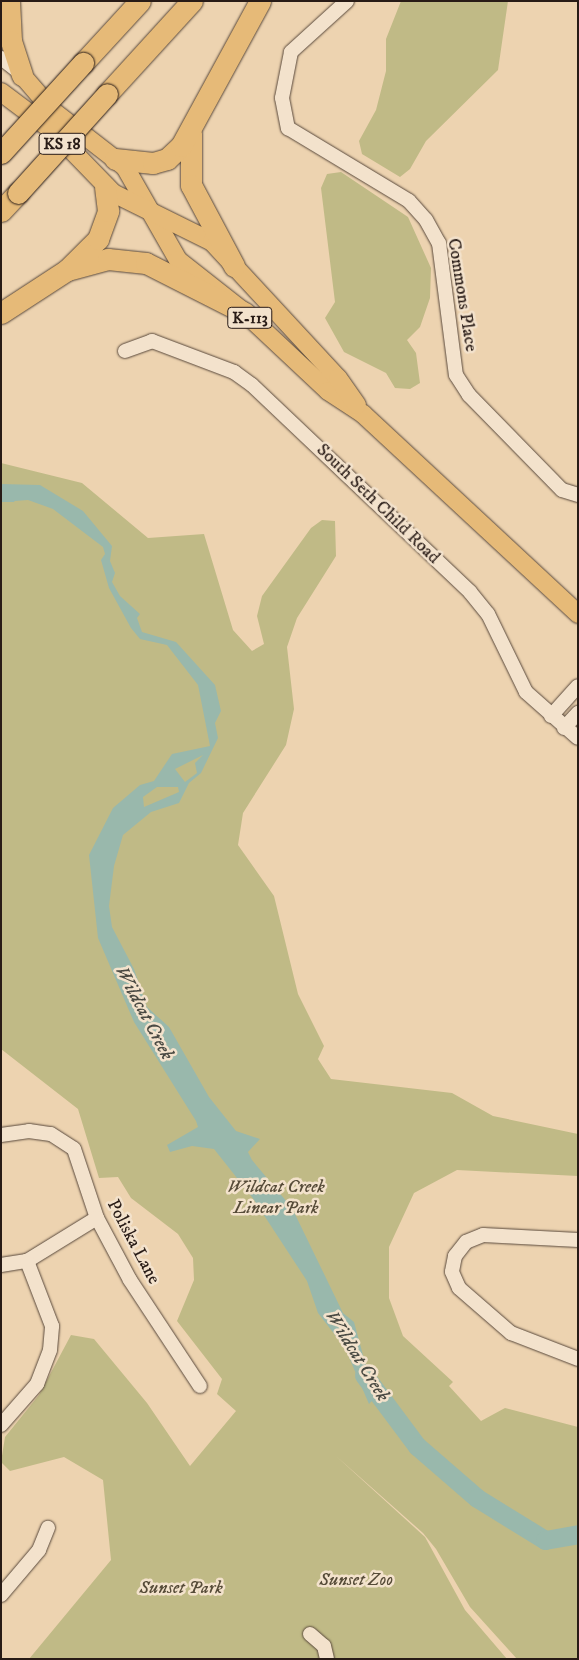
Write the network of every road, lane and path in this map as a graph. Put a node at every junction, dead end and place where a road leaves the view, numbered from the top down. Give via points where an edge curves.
1 (9, 1) edge
2 (140, 1) edge
3 (192, 1) edge
4 (260, 1) edge
5 (347, 1) edge
6 (1, 58) edge
7 (22, 75) junction
8 (1, 92) edge
9 (191, 132) junction
10 (1, 153) edge
11 (115, 159) junction
12 (105, 187) junction
13 (1, 211) edge
14 (150, 211) junction
15 (234, 266) junction
16 (67, 270) junction
17 (1, 313) edge
18 (245, 313) junction
19 (124, 351) dead end
20 (363, 414) junction
21 (578, 495) edge
22 (578, 614) edge
23 (578, 686) edge
24 (578, 713) edge
25 (551, 716) junction
26 (564, 728) junction
27 (578, 738) edge
28 (1, 1135) edge
29 (97, 1218) junction
30 (578, 1240) edge
31 (26, 1261) junction
32 (1, 1265) edge
33 (578, 1359) edge
34 (200, 1386) dead end
35 (1, 1424) edge
36 (48, 1528) dead end
37 (1, 1594) edge
38 (310, 1634) dead end
39 (327, 1659) edge

1 - 7 highway via 11,41
2 - 10 highway, KS 18, bridge
3 - 13 highway, KS 18, bridge
4 - 9 highway
5 - 21 street, Commons Place via 291,52 282,98 288,128 409,201 426,220 439,242 456,374 469,395 562,490
6 - 7 street, K-113
7 - 11 main road, K-113 via 53,112
8 - 12 main road, K-113 via 53,131
9 - 11 highway via 167,159 146,163
9 - 15 highway via 191,185
11 - 14 main road, K-113 via 132,177
12 - 14 main road, K-113
12 - 16 highway via 108,211 98,239
14 - 15 main road, K-113 via 201,234
14 - 18 main road, K-113 via 178,260
15 - 20 main road, K-113 via 338,378
16 - 17 highway
16 - 18 highway via 108,259 146,263
18 - 20 main road, K-113 via 302,368
19 - 25 street, South Seth Child Road via 152,341 234,372 252,385 470,592 498,633 512,671
20 - 22 main road, K-113
23 - 25 street
24 - 26 street
25 - 26 street, South Seth Child Road
26 - 27 street, South Seth Child Road
28 - 29 street, Poliska Lane via 28,1131 64,1139 74,1149
29 - 31 street
29 - 34 street, Poliska Lane via 130,1280
30 - 33 street via 483,1235 466,1242 454,1256 452,1272 459,1288 511,1333
31 - 32 street
31 - 35 street via 52,1326 50,1350 37,1384
36 - 37 street via 40,1550
38 - 39 street via 324,1646

